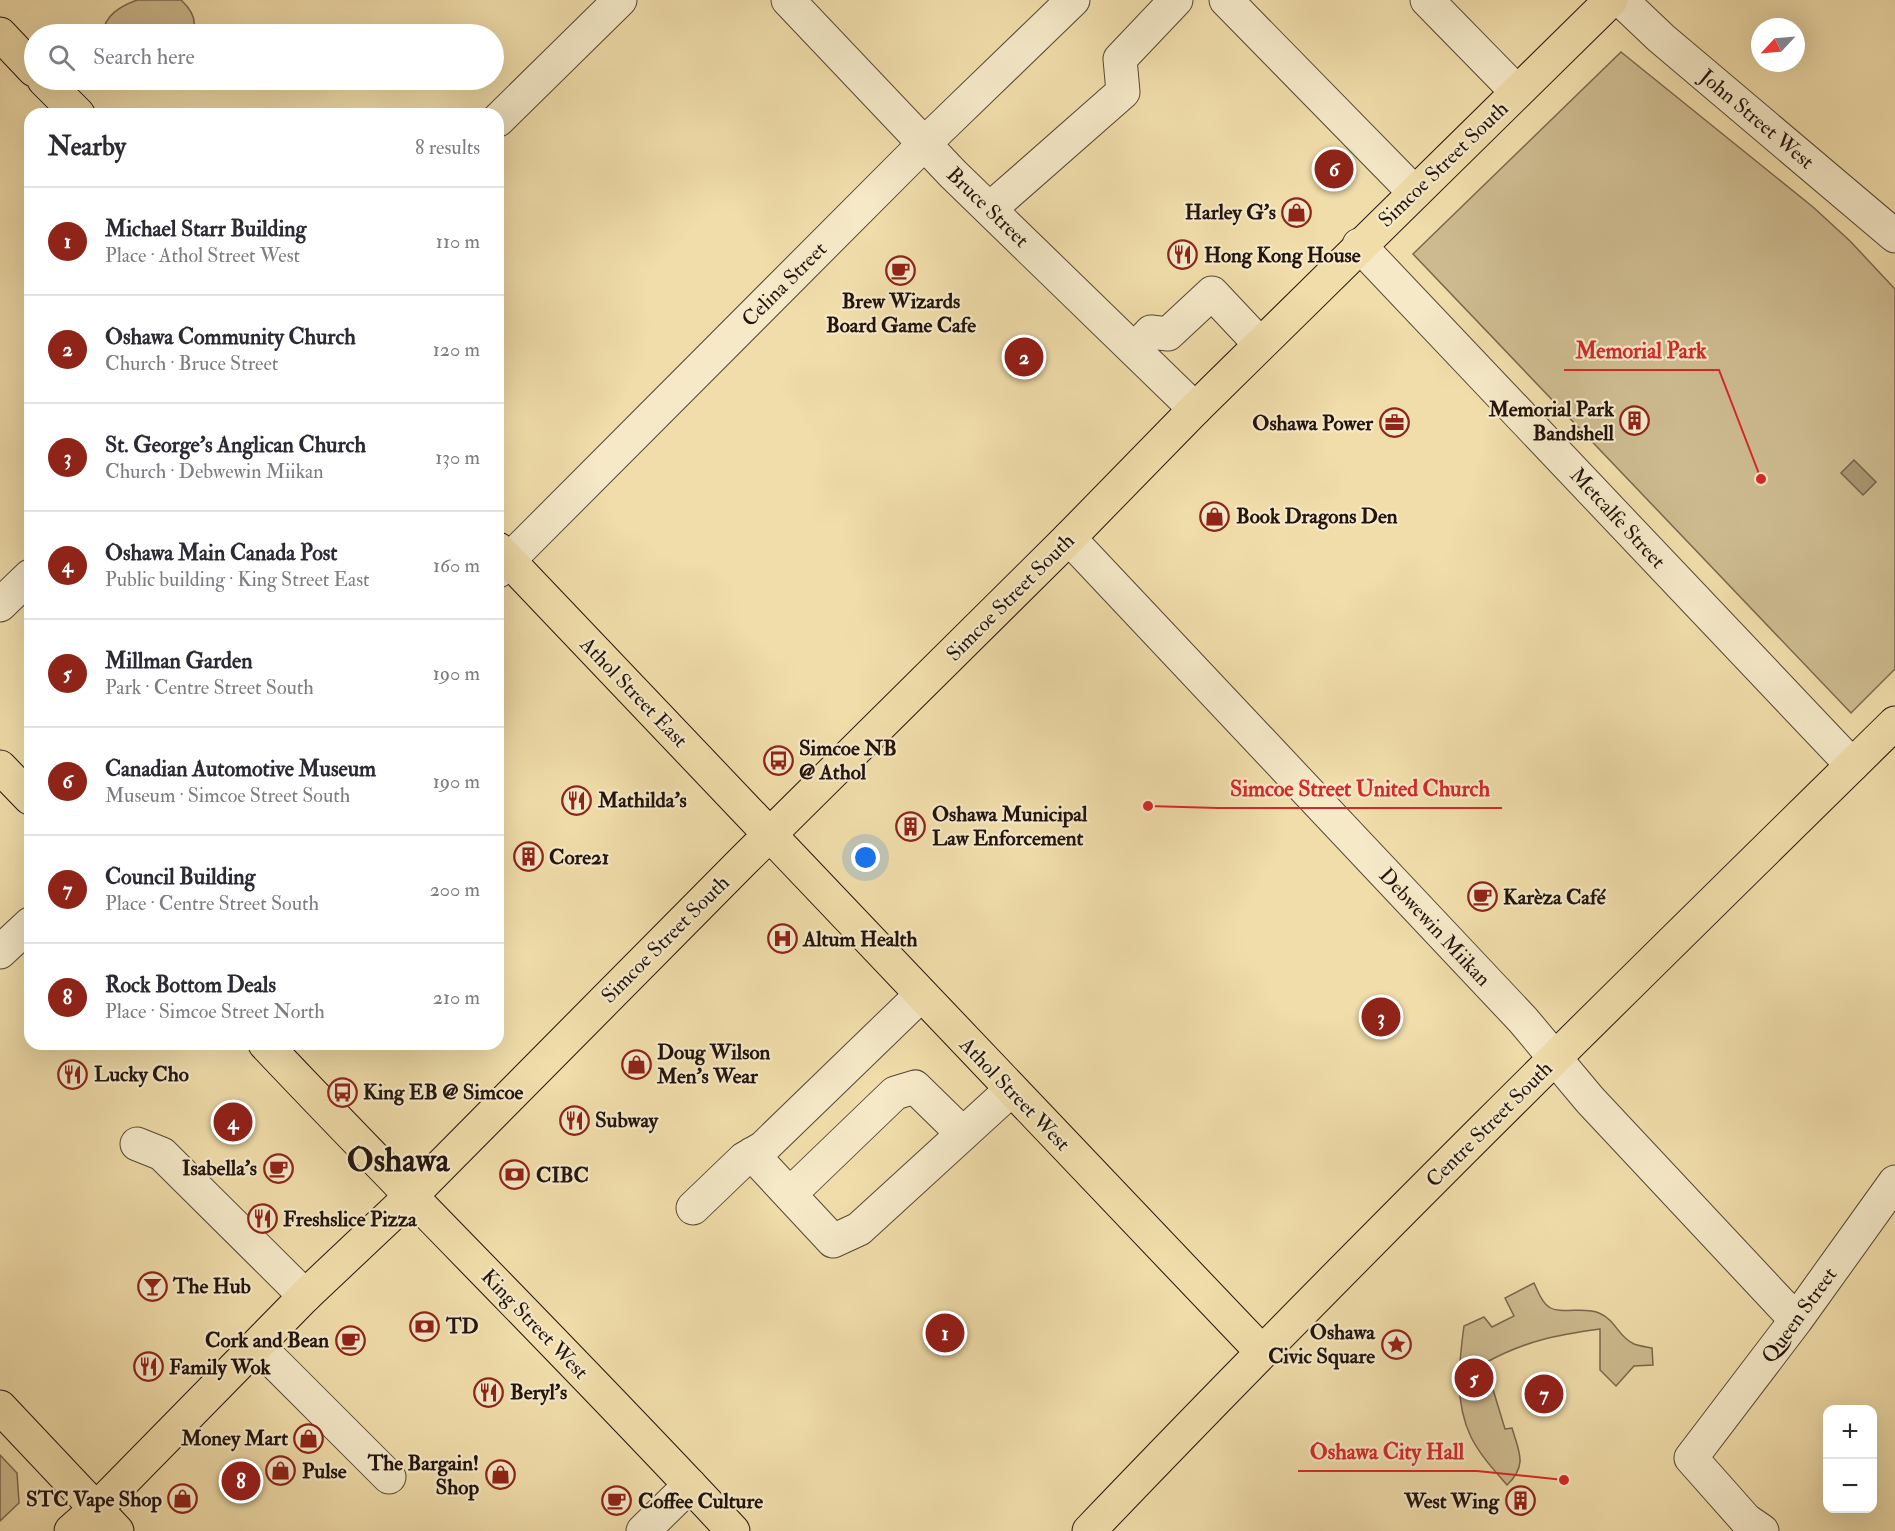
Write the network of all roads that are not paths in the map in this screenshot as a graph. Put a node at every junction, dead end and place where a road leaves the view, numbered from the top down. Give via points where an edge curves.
1 (620, 0) edge
2 (788, 0) edge
3 (1073, 0) edge
4 (1176, 0) edge
5 (1226, 0) edge
6 (1427, 0) edge
7 (1611, 0) edge
8 (1621, 0) edge
9 (0, 33) edge
10 (24, 59) edge
11 (54, 90) edge
12 (1517, 92) junction
13 (72, 108) edge
14 (504, 114) edge
15 (924, 144) junction
16 (1414, 192) junction
17 (990, 209) junction
18 (1895, 236) edge
19 (1359, 245) junction
20 (1260, 344) junction
21 (1135, 349) junction
22 (1195, 409) junction
23 (1069, 538) junction
24 (504, 557) edge
25 (504, 563) edge
26 (24, 582) edge
27 (0, 605) edge
28 (1895, 723) edge
29 (1852, 765) junction
30 (0, 767) edge
31 (24, 792) edge
32 (769, 836) junction
33 (24, 930) edge
34 (0, 952) edge
35 (921, 995) junction
36 (271, 1050) edge
37 (1556, 1058) junction
38 (1011, 1090) junction
39 (963, 1134) junction
40 (136, 1144) dead end
41 (752, 1154) junction
42 (1895, 1182) edge
43 (790, 1194) junction
44 (411, 1196) junction
45 (693, 1208) dead end
46 (305, 1296) junction
47 (1796, 1320) junction
48 (258, 1346) junction
49 (1262, 1352) junction
50 (0, 1407) edge
51 (389, 1477) dead end
52 (690, 1485) junction
53 (106, 1520) edge
54 (71, 1531) edge
55 (643, 1531) edge
56 (733, 1531) edge
57 (1089, 1531) edge
58 (1762, 1531) edge

1 - 14 street
2 - 15 street, Bruce Street
3 - 15 street, Celina Street
4 - 17 street via 1120,59 1123,92
5 - 16 street
6 - 12 street
7 - 12 main road, Simcoe Street South
8 - 18 street, John Street West
9 - 10 main road
11 - 13 main road
12 - 16 main road, Simcoe Street South
15 - 17 street, Bruce Street
15 - 24 street, Celina Street
16 - 19 main road, Simcoe Street South
17 - 21 street, Bruce Street
19 - 20 main road, Simcoe Street South
19 - 29 street, Metcalfe Street
20 - 21 street via 1212,293 1168,334 1151,332
20 - 22 main road, Simcoe Street South
21 - 22 street, Bruce Street
22 - 23 main road, Simcoe Street South
23 - 32 main road, Simcoe Street South
23 - 37 street, Debwewin Miikan
25 - 32 main road, Athol Street East
26 - 27 street
28 - 29 main road, Centre Street South
29 - 37 main road, Centre Street South
30 - 31 main road
32 - 35 main road, Athol Street West
32 - 44 main road, Simcoe Street South
33 - 34 street
35 - 38 main road, Athol Street West
35 - 41 street via 763,1148
36 - 44 main road, King Street West
37 - 47 street, Debwewin Miikan via 1590,1100
37 - 49 main road, Centre Street South
38 - 39 street
38 - 49 main road, Athol Street West
39 - 43 street via 859,1229 833,1241
39 - 43 street via 915,1087 895,1093
40 - 46 street via 162,1154
41 - 43 street
41 - 45 street
42 - 47 street, Queen Street
44 - 46 main road, Simcoe Street South
44 - 52 main road, King Street West
46 - 48 main road, Simcoe Street South
47 - 58 street, Queen Street via 1695,1452 1756,1511
48 - 51 street
48 - 53 main road, Simcoe Street South
49 - 57 main road, Centre Street South
50 - 53 main road
52 - 55 street
52 - 56 main road, King Street West
53 - 54 main road, Simcoe Street South

